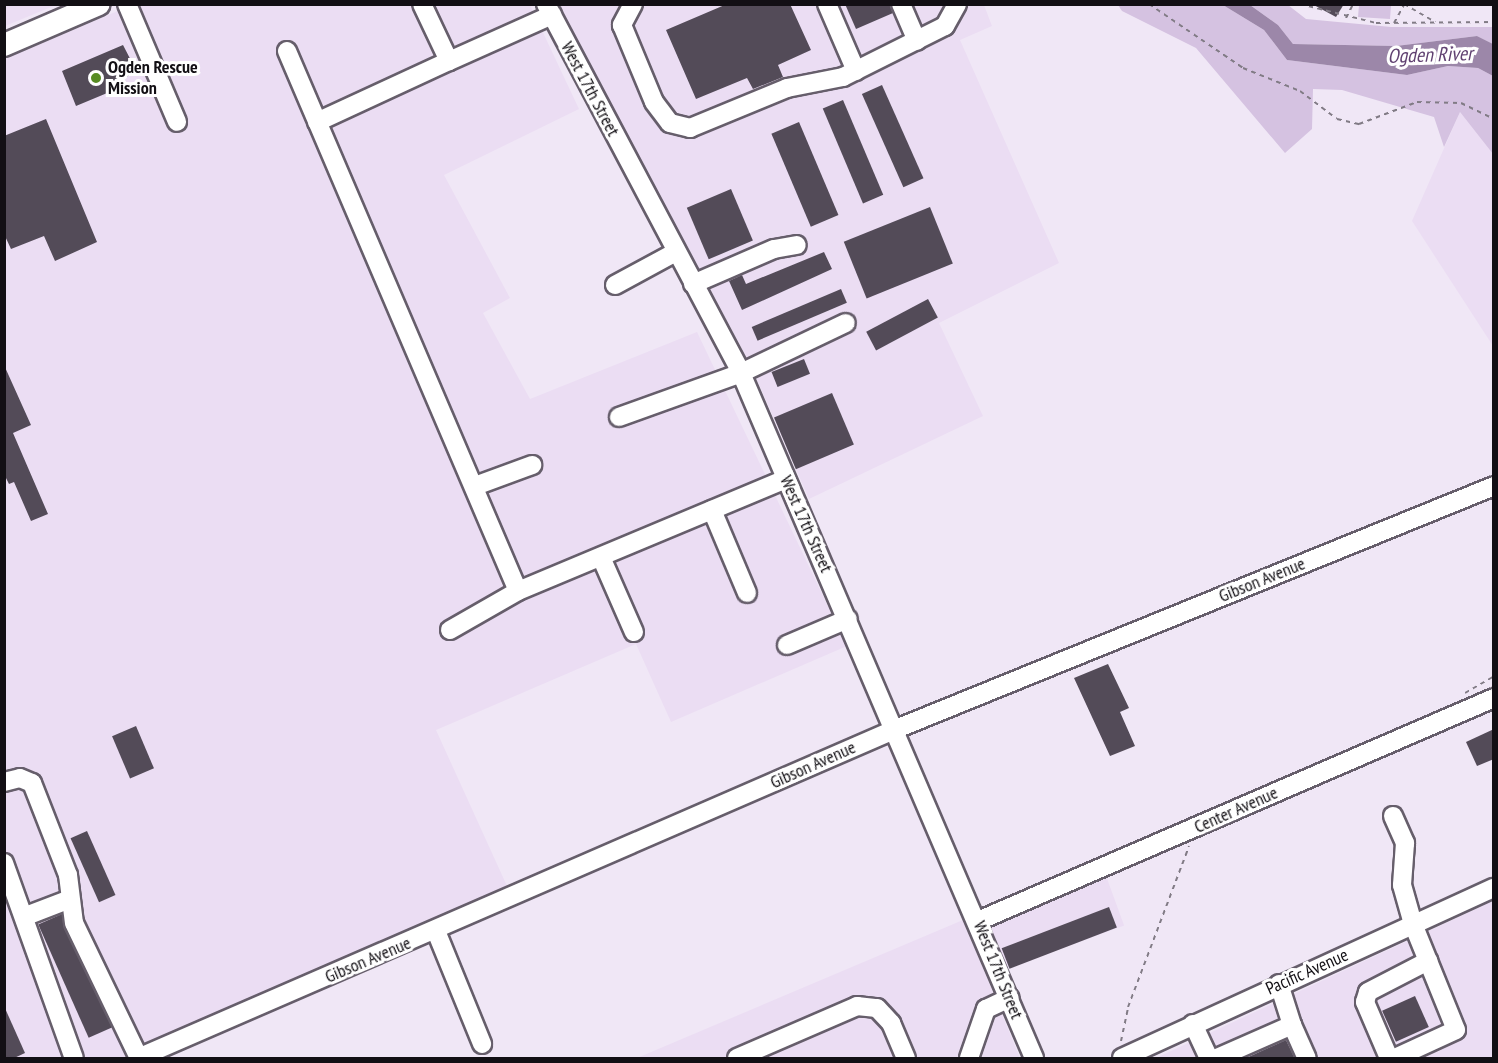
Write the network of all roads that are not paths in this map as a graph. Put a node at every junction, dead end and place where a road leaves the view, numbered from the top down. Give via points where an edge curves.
1 (99, 4) edge
2 (127, 4) edge
3 (422, 4) edge
4 (633, 4) edge
5 (827, 4) edge
6 (901, 4) edge
7 (957, 4) edge
8 (548, 7) edge
9 (917, 41) junction
10 (4, 45) edge
11 (287, 51) dead end
12 (449, 61) junction
13 (856, 71) junction
14 (177, 122) dead end
15 (317, 122) junction
16 (797, 245) dead end
17 (676, 252) junction
18 (693, 284) junction
19 (615, 285) dead end
20 (846, 323) dead end
21 (741, 373) junction
22 (619, 417) dead end
23 (532, 465) dead end
24 (786, 478) junction
25 (475, 486) junction
26 (1494, 486) edge
27 (712, 510) junction
28 (601, 557) junction
29 (518, 591) junction
30 (747, 593) dead end
31 (848, 619) junction
32 (450, 630) dead end
33 (634, 632) dead end
34 (787, 645) dead end
35 (1494, 698) edge
36 (896, 729) junction
37 (4, 782) edge
38 (1393, 816) dead end
39 (4, 862) edge
40 (1494, 888) edge
41 (70, 899) junction
42 (26, 916) junction
43 (978, 921) junction
44 (1413, 924) junction
45 (436, 931) junction
46 (1428, 961) junction
47 (1279, 984) junction
48 (1010, 998) junction
49 (1193, 1024) junction
50 (1292, 1025) junction
51 (482, 1044) dead end
52 (1121, 1053) edge
53 (138, 1058) edge
54 (74, 1059) edge
55 (736, 1059) edge
56 (906, 1059) edge
57 (969, 1059) edge
58 (1034, 1059) edge
59 (1209, 1059) edge
60 (1217, 1059) edge
61 (1307, 1059) edge
62 (1389, 1059) edge
63 (1395, 1059) edge

1 - 10 main road
2 - 14 street
3 - 12 street
4 - 13 street via 622,25 627,42 662,116 680,126 698,126 787,87 829,82
5 - 13 street
6 - 9 street
7 - 9 street via 945,26
8 - 12 street
8 - 17 street, West 17th Street
9 - 13 street
11 - 15 street
12 - 15 street
15 - 25 street
16 - 18 street via 774,249
17 - 18 street, West 17th Street
17 - 19 street
18 - 21 street, West 17th Street
20 - 21 street
21 - 22 street
21 - 24 street, West 17th Street
23 - 25 street
24 - 27 street
24 - 31 street, West 17th Street
25 - 29 street
26 - 36 street, Gibson Avenue
27 - 28 street
27 - 30 street
28 - 29 street
28 - 33 street
29 - 32 street
31 - 34 street
31 - 36 street, West 17th Street
35 - 43 street, Center Avenue
36 - 43 street, West 17th Street
36 - 45 street, Gibson Avenue
37 - 41 street via 25,778 32,783 59,848
38 - 44 street via 1405,843 1402,885
39 - 42 street
40 - 44 street, Pacific Avenue
41 - 42 street
41 - 53 street via 74,923
42 - 54 street via 27,930
43 - 48 street, West 17th Street
44 - 46 street
44 - 47 street, Pacific Avenue
45 - 51 street
45 - 53 street, Gibson Avenue
46 - 62 street via 1368,992 1365,1002
46 - 63 street via 1456,1030
47 - 49 street, Pacific Avenue
47 - 50 street
48 - 57 street via 986,1009
48 - 58 street, West 17th Street
49 - 52 street, Pacific Avenue
49 - 59 street
50 - 60 street
50 - 61 street
55 - 56 street via 857,1006 877,1008 891,1023

